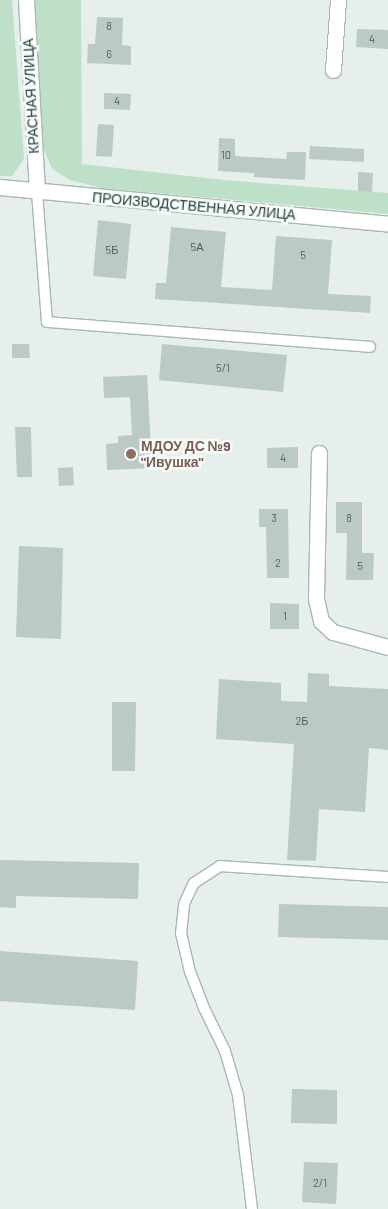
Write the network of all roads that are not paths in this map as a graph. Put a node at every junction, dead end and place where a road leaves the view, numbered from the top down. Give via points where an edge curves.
1 (26, 0) edge
2 (338, 0) edge
3 (333, 70) dead end
4 (0, 187) edge
5 (37, 192) junction
6 (388, 224) edge
7 (370, 347) dead end
8 (320, 453) dead end
9 (388, 647) edge
10 (388, 877) edge
11 (252, 1209) edge

1 - 5 street, КРАСНАЯ УЛИЦА
2 - 3 street
4 - 5 street, ПРОИЗВОДСТВЕННАЯ УЛИЦА
5 - 6 street, ПРОИЗВОДСТВЕННАЯ УЛИЦА
5 - 7 lane via 47,322
8 - 9 street via 316,599 321,621 333,632
10 - 11 lane via 220,866 194,883 184,904 181,934 190,972 225,1050 238,1095

